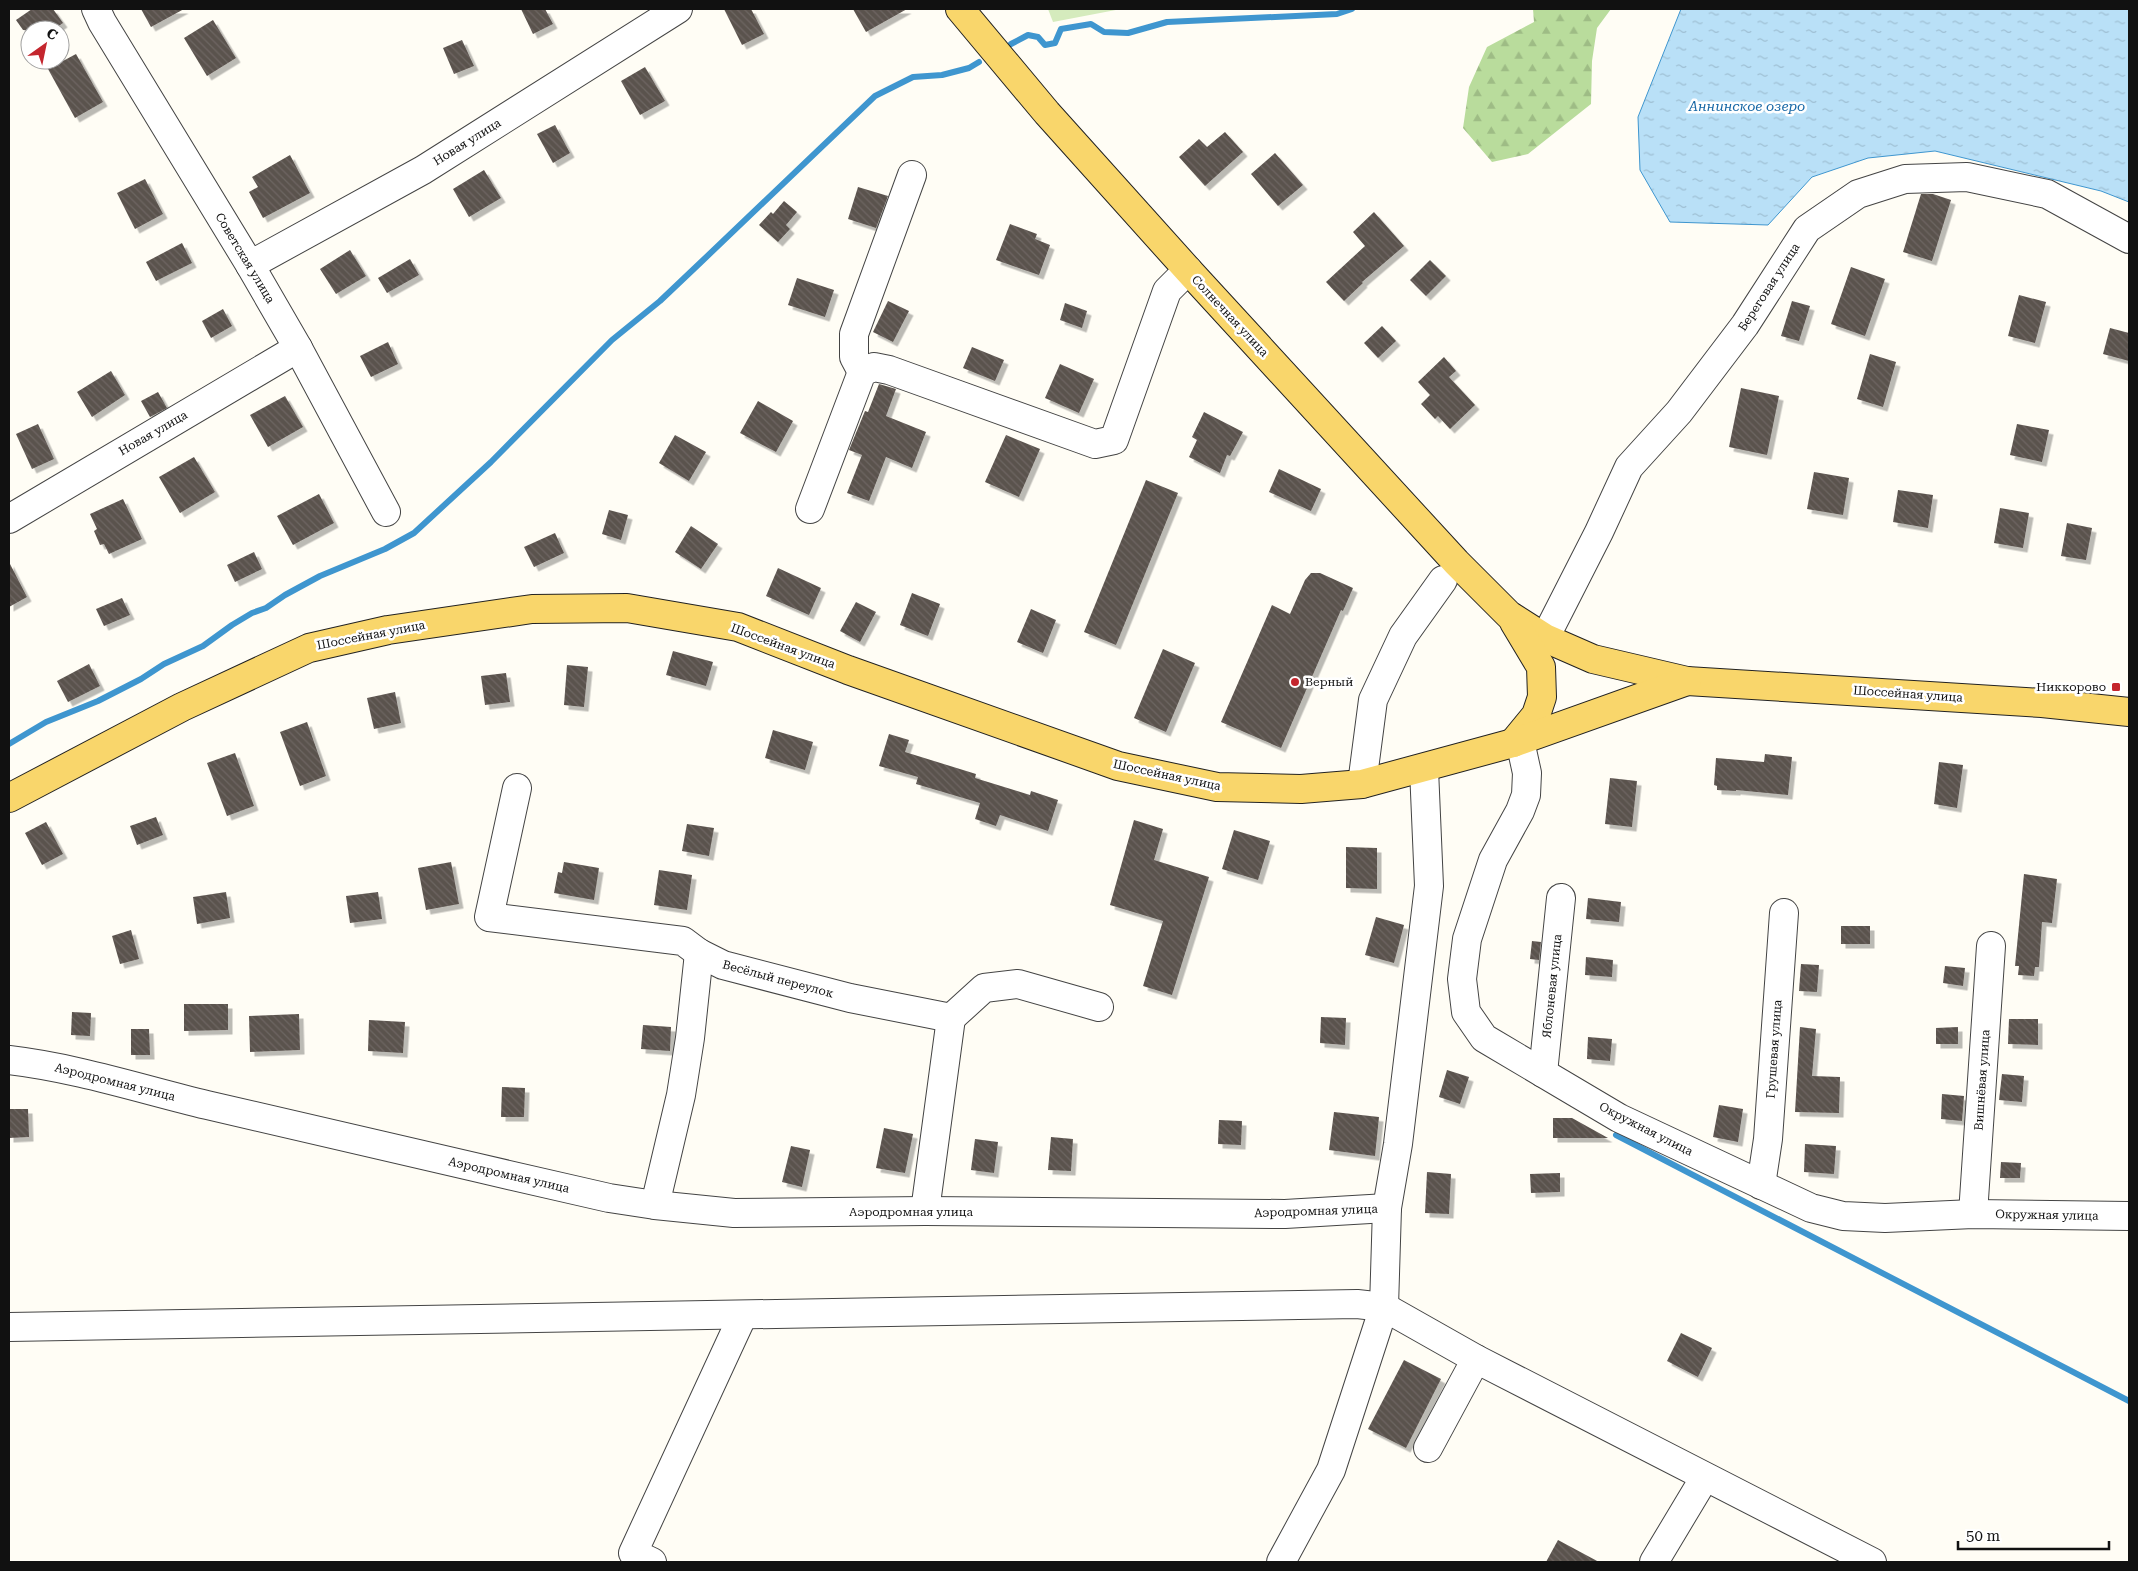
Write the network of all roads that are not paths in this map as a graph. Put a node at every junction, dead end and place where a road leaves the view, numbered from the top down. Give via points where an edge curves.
1 (96, 9) edge
2 (678, 9) edge
3 (960, 9) edge
4 (912, 175) dead end
5 (2129, 240) edge
6 (250, 266) junction
7 (1188, 270) junction
8 (298, 348) junction
9 (862, 372) junction
10 (810, 509) dead end
11 (386, 512) dead end
12 (9, 519) edge
13 (1443, 580) dead end
14 (1509, 615) junction
15 (1545, 638) junction
16 (1687, 681) junction
17 (2129, 712) edge
18 (1516, 742) junction
19 (1424, 769) junction
20 (1362, 784) junction
21 (517, 788) dead end
22 (9, 798) edge
23 (1561, 898) dead end
24 (1784, 913) dead end
25 (1991, 946) dead end
26 (699, 953) junction
27 (1099, 1007) dead end
28 (951, 1018) junction
29 (9, 1060) edge
30 (1543, 1074) junction
31 (1761, 1185) junction
32 (655, 1205) junction
33 (1387, 1208) junction
34 (925, 1211) junction
35 (1973, 1214) junction
36 (2129, 1216) edge
37 (1384, 1307) junction
38 (743, 1315) junction
39 (9, 1327) edge
40 (1476, 1359) junction
41 (1428, 1448) dead end
42 (1705, 1477) junction
43 (652, 1562) edge
44 (1281, 1562) edge
45 (1654, 1562) edge
46 (1872, 1562) edge

1 - 6 street, Советская улица
2 - 6 street, Новая улица via 424,170
3 - 7 main road, Солнечная улица via 1047,113
4 - 9 street via 854,334 854,357
5 - 15 street, Береговая улица via 2048,194 1967,177 1905,179 1858,194 1807,229 1745,325 1679,412 1629,467
6 - 8 street, Советская улица
7 - 9 street via 1167,292 1114,440 1095,444 889,370 874,367
7 - 14 main road, Солнечная улица via 1456,562
8 - 11 street, Советская улица
8 - 12 street, Новая улица
9 - 10 street
13 - 20 street via 1403,636 1373,700
14 - 15 main road
14 - 18 main road via 1541,667 1542,697 1536,715
15 - 16 main road via 1593,659
16 - 17 main road, Шоссейная улица via 2042,703
16 - 18 main road, Шоссейная улица
18 - 19 main road, Шоссейная улица
18 - 30 street, Окружная улица via 1527,773 1526,795 1493,860 1467,939 1462,979 1466,1012 1484,1038
19 - 20 main road, Шоссейная улица
19 - 33 street, Аэродромная улица via 1429,886 1398,1144
20 - 22 main road, Шоссейная улица via 1302,789 1217,787 1118,766 848,670 738,627 626,608 532,609 388,630 309,648 182,707
21 - 26 street, Весёлый переулок via 489,917 682,941
23 - 30 street, Яблоневая улица
24 - 31 street, Грушевая улица via 1768,1139
25 - 35 street, Вишнёвая улица
26 - 28 street, Весёлый переулок via 723,965 850,998
26 - 32 street via 681,1095
27 - 28 street via 1018,984 984,988
28 - 34 street
29 - 32 street, Аэродромная улица via 117,1080 205,1104 561,1187
30 - 31 street, Окружная улица via 1619,1118
31 - 35 street, Окружная улица via 1811,1208 1843,1216 1884,1218
32 - 34 street, Аэродромная улица via 734,1213
33 - 34 street, Аэродромная улица via 1286,1214
33 - 37 street
35 - 36 street, Окружная улица
37 - 38 street via 1357,1304
37 - 40 street
37 - 44 street via 1331,1470
38 - 39 street
38 - 43 street via 633,1553
40 - 41 street
40 - 42 street
42 - 45 street
42 - 46 street

